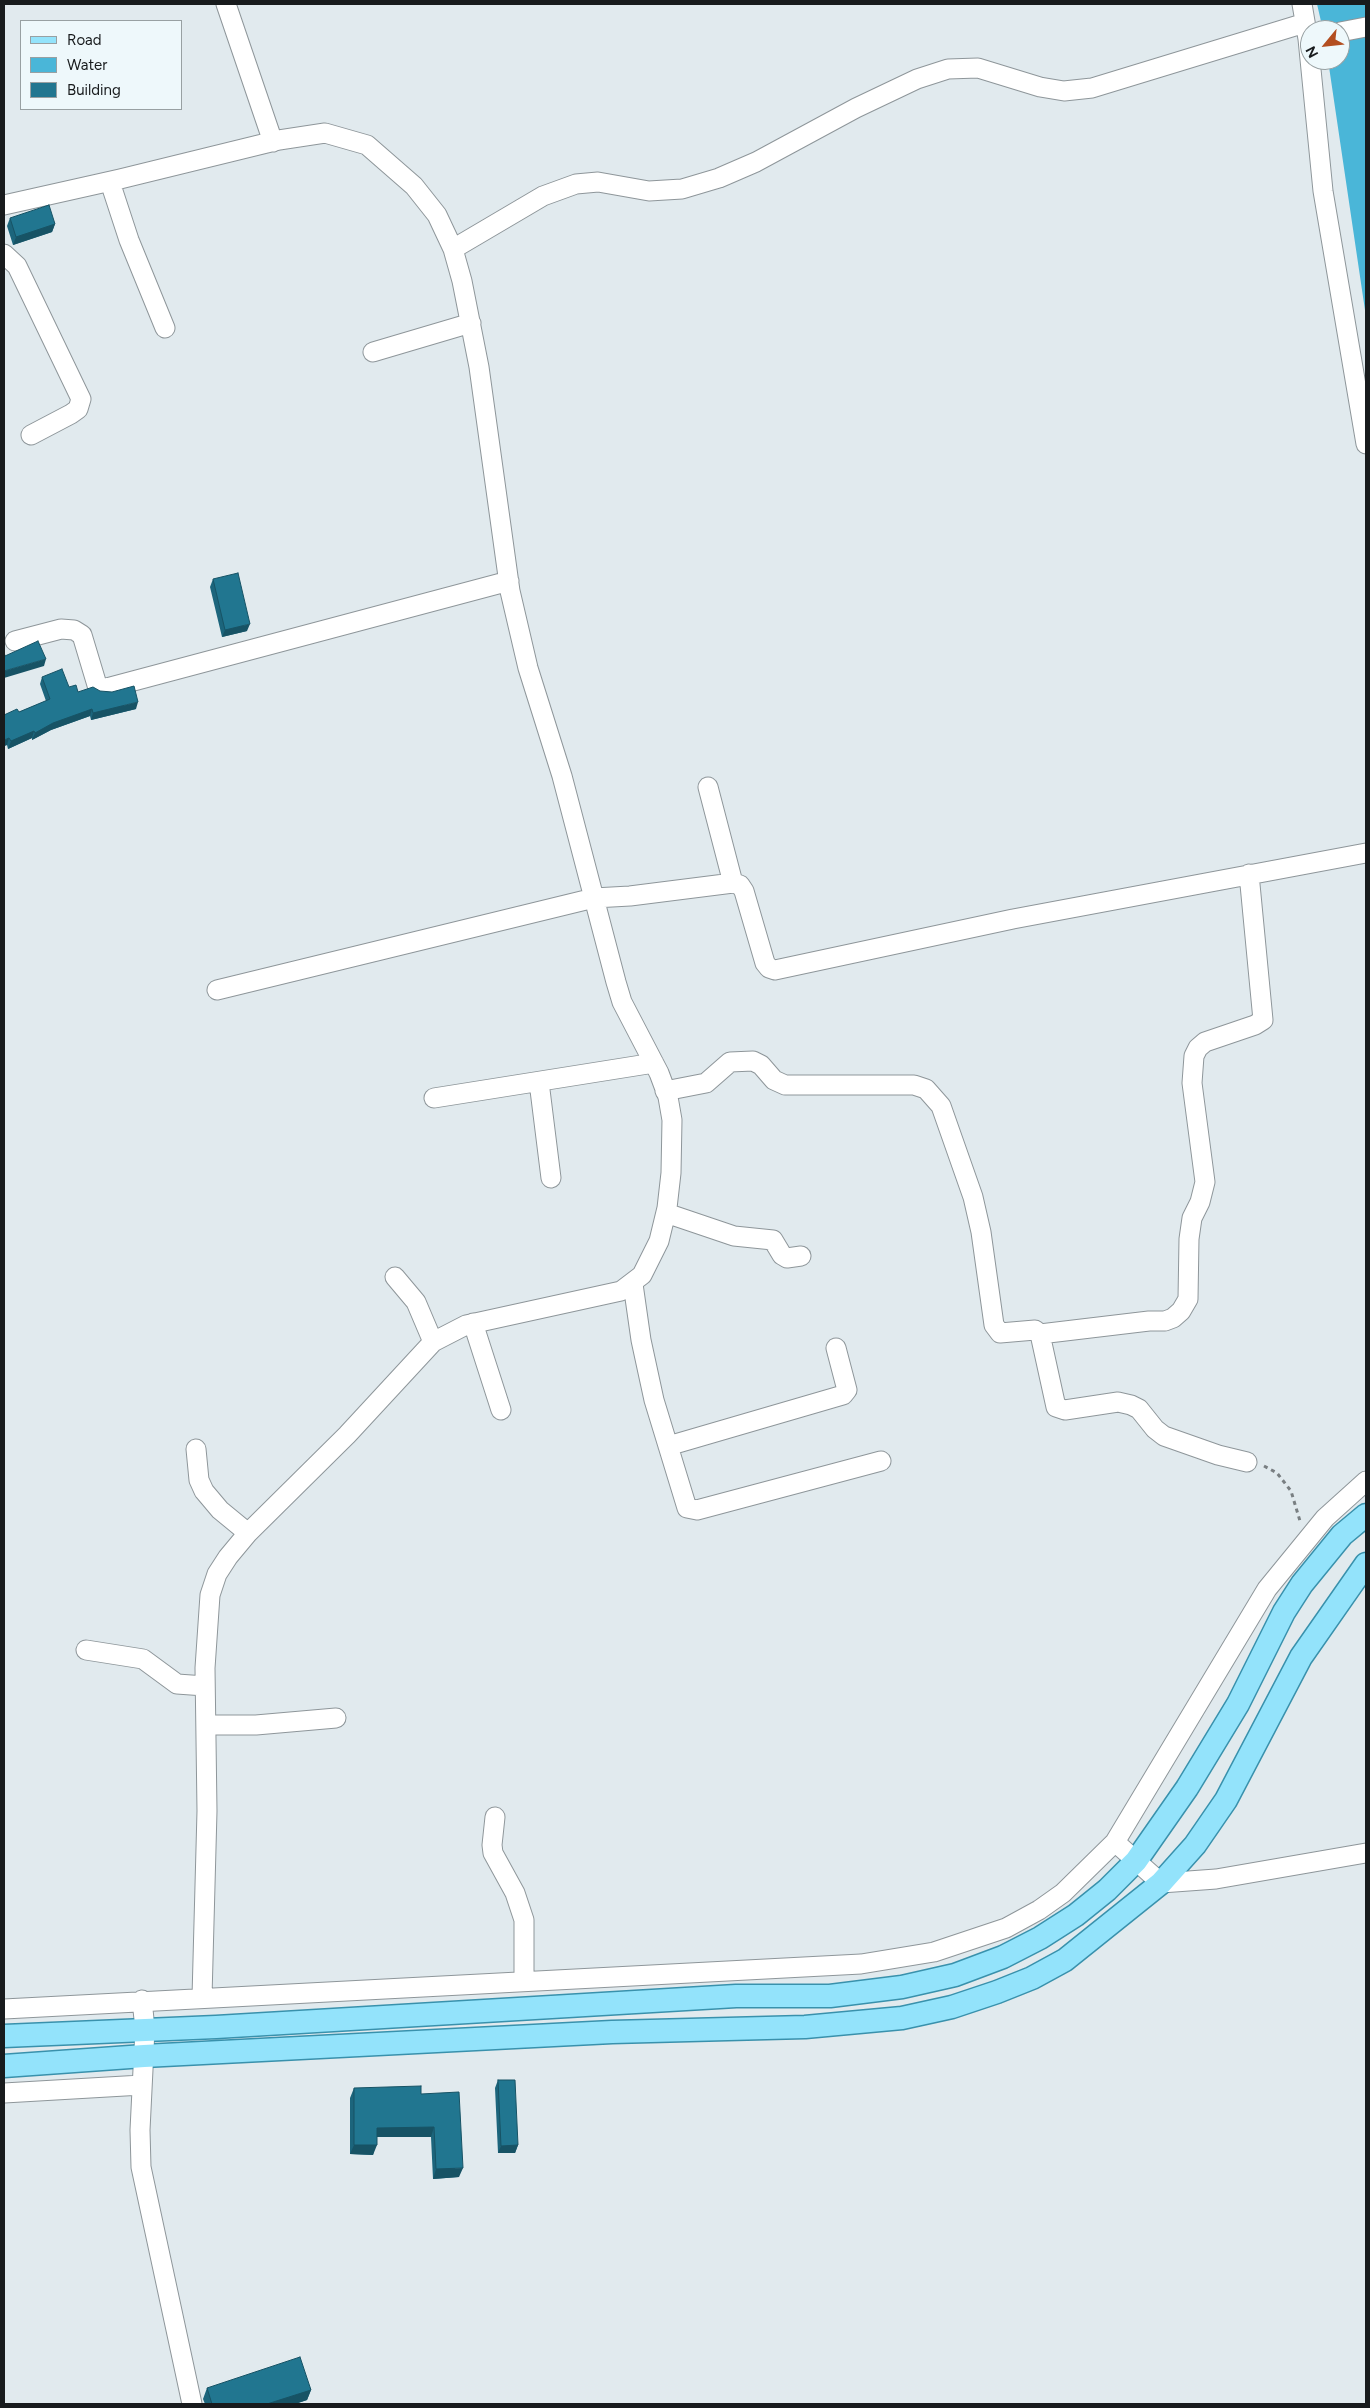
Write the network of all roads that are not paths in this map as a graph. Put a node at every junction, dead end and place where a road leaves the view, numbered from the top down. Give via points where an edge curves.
1 (226, 4) edge
2 (1302, 4) edge
3 (1305, 20) edge
4 (1300, 36) edge
5 (1311, 70) edge
6 (274, 142) junction
7 (110, 182) junction
8 (4, 205) edge
9 (454, 249) junction
10 (4, 254) edge
11 (471, 323) junction
12 (165, 328) dead end
13 (373, 352) dead end
14 (31, 435) dead end
15 (1366, 444) edge
16 (509, 581) junction
17 (15, 641) dead end
18 (708, 787) dead end
19 (1366, 852) edge
20 (1249, 874) junction
21 (733, 883) junction
22 (594, 898) junction
23 (217, 990) dead end
24 (654, 1064) junction
25 (539, 1082) junction
26 (665, 1091) junction
27 (434, 1098) dead end
28 (551, 1178) dead end
29 (666, 1213) junction
30 (801, 1256) dead end
31 (395, 1278) dead end
32 (633, 1284) junction
33 (473, 1323) junction
34 (1040, 1334) junction
35 (433, 1342) junction
36 (836, 1348) dead end
37 (502, 1410) dead end
38 (668, 1446) junction
39 (196, 1449) dead end
40 (880, 1461) dead end
41 (1247, 1462) road end
42 (1366, 1481) edge
43 (1366, 1514) edge
44 (248, 1533) junction
45 (1366, 1564) edge
46 (86, 1650) dead end
47 (205, 1686) junction
48 (336, 1718) dead end
49 (206, 1725) junction
50 (495, 1817) dead end
51 (1115, 1842) junction
52 (1366, 1852) edge
53 (1136, 1862) junction
54 (1161, 1882) junction
55 (524, 1981) junction
56 (202, 1997) junction
57 (142, 2000) junction
58 (4, 2009) edge
59 (144, 2029) junction
60 (4, 2036) edge
61 (144, 2056) junction
62 (4, 2066) edge
63 (142, 2085) junction
64 (4, 2093) edge
65 (192, 2404) edge

1 - 6 street
2 - 3 street
4 - 9 street via 1092,88 1064,91 978,68 948,69 918,79 856,108 756,162 719,178 682,189 649,191 598,182 576,184 543,196
5 - 15 street via 1323,191
6 - 7 street
6 - 9 street via 325,133 367,144 414,186 437,215
7 - 8 street
7 - 12 street via 128,240
9 - 11 street
10 - 14 street via 17,266 81,399 78,409
11 - 13 street
11 - 16 street
16 - 17 street via 107,688 97,685 82,635 74,630 61,629
16 - 22 street via 528,668 562,776
18 - 21 street
19 - 20 street
20 - 21 street via 1013,919 775,970 765,963 744,890
20 - 34 street via 1263,1020 1205,1042 1194,1056 1192,1083 1205,1182 1192,1218 1188,1299 1181,1311 1166,1321
21 - 22 street
22 - 23 street
22 - 24 street via 622,1002
24 - 25 street
24 - 26 street
25 - 27 street
25 - 28 street
26 - 29 street via 672,1120
26 - 34 street via 706,1083 730,1062 753,1061 774,1080 785,1085 914,1085 926,1089 941,1106 973,1197 982,1232 994,1325 1000,1333 1035,1330
29 - 30 street via 734,1236 773,1240 787,1258
29 - 32 street via 659,1241 642,1275
31 - 35 street via 416,1302
32 - 33 street via 621,1291
32 - 38 street via 641,1340
33 - 35 street via 444,1334
33 - 37 street
34 - 41 street via 1056,1407 1065,1410 1118,1402 1131,1405 1139,1409 1155,1430 1164,1436
35 - 44 street via 347,1435
36 - 38 street via 847,1390 843,1395
38 - 40 street via 684,1504 691,1510
39 - 44 street via 199,1480 204,1491 220,1510
42 - 51 street via 1325,1518 1267,1589
43 - 53 main road via 1342,1535 1302,1584 1284,1612 1238,1704 1187,1788
44 - 47 street via 228,1556 210,1595
45 - 54 main road via 1301,1657 1226,1800 1195,1845
46 - 47 street via 143,1658 177,1684
47 - 49 street
48 - 49 street
49 - 56 street
50 - 55 street via 493,1853 515,1893 524,1920
51 - 53 street
51 - 55 street via 1082,1877 1039,1910 1006,1928 934,1952 861,1964
52 - 54 street via 1216,1880
53 - 54 street
53 - 59 main road via 1108,1890 1040,1938 1003,1957 955,1975 902,1987 830,1996 736,1996
54 - 61 main road via 1065,1960 1032,1978 952,2007 902,2018 805,2027 612,2032
55 - 56 street
56 - 57 street
57 - 58 street
57 - 59 street
59 - 60 main road
59 - 61 street
61 - 62 main road
61 - 63 street
63 - 64 street
63 - 65 street via 141,2167

